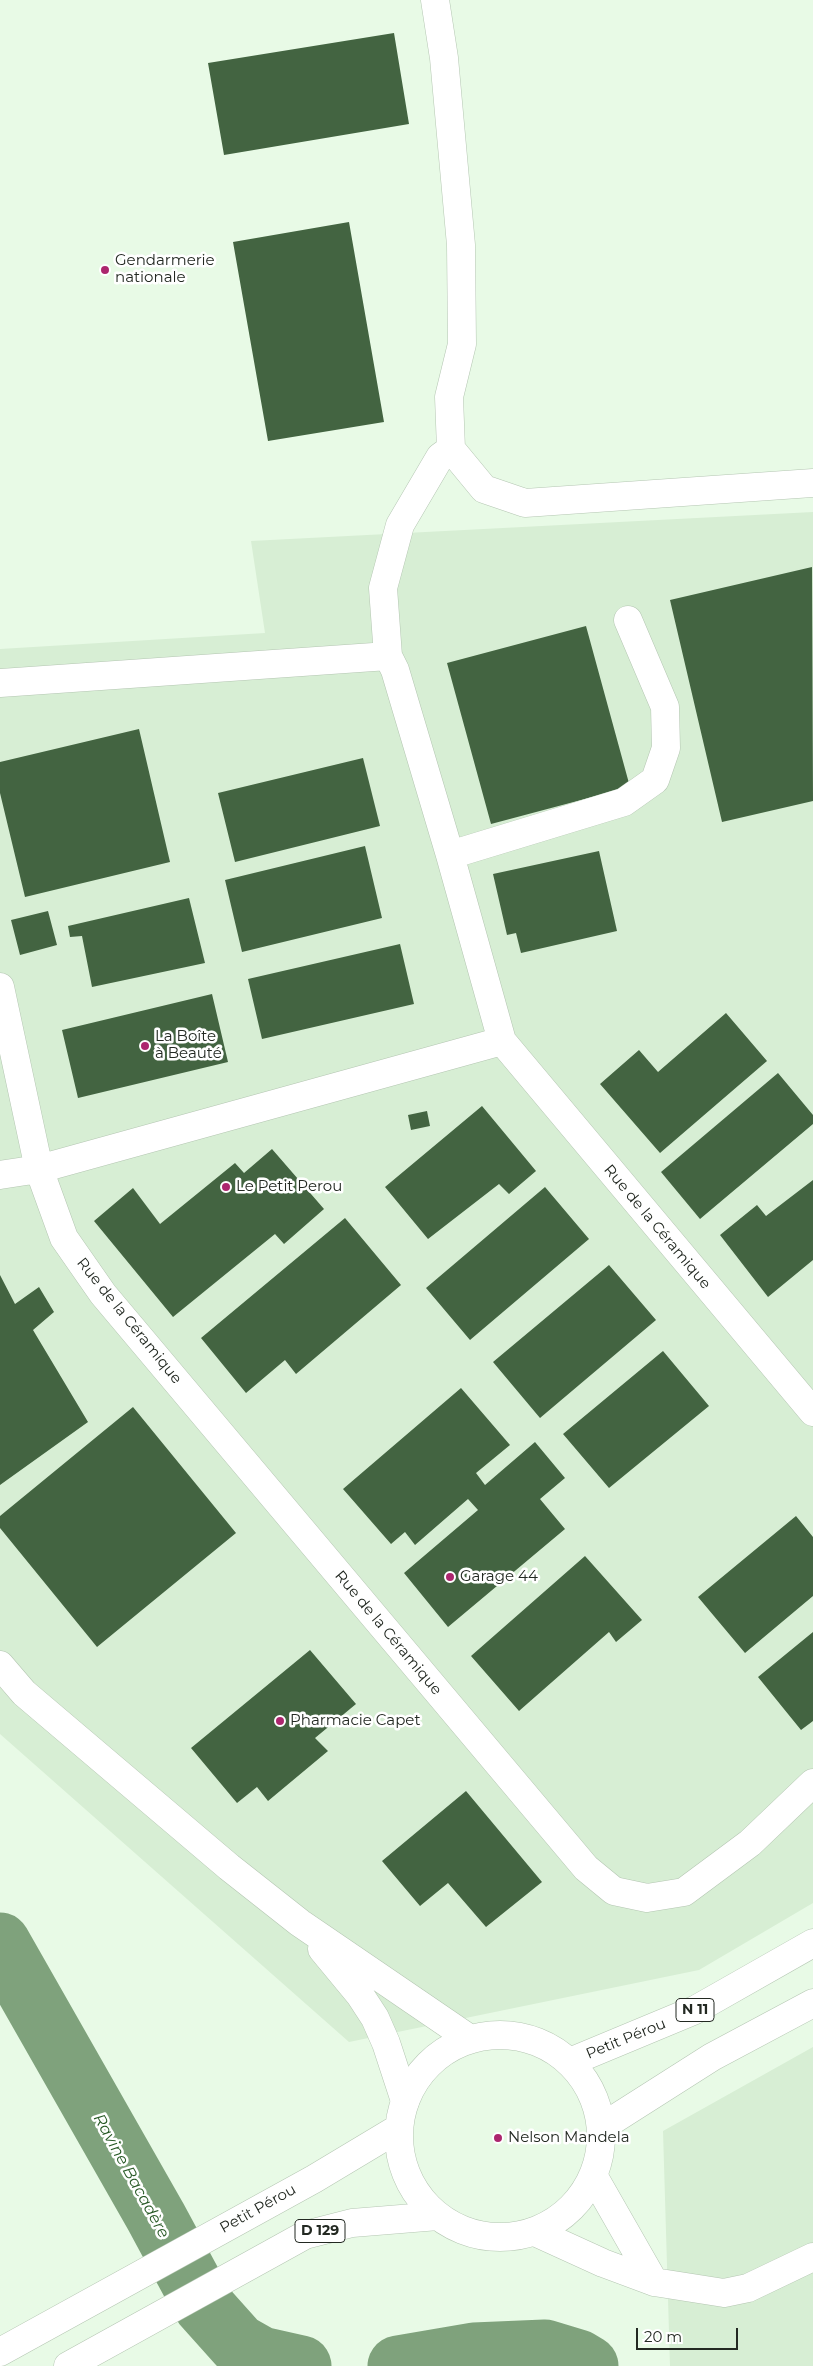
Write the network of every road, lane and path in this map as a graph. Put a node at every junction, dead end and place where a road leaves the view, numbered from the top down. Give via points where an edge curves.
1 (435, 0) edge
2 (451, 449) junction
3 (813, 483) edge
4 (628, 620) dead end
5 (388, 656) junction
6 (0, 683) edge
7 (450, 855) junction
8 (0, 987) edge
9 (502, 1041) junction
10 (39, 1169) junction
11 (0, 1175) edge
12 (813, 1412) edge
13 (0, 1665) edge
14 (813, 1783) edge
15 (300, 1923) junction
16 (813, 1943) edge
17 (813, 2003) edge
18 (470, 2039) junction
19 (570, 2062) junction
20 (405, 2101) junction
21 (602, 2127) junction
22 (399, 2128) junction
23 (594, 2177) junction
24 (438, 2216) junction
25 (535, 2232) junction
26 (813, 2257) edge
27 (654, 2282) junction
28 (0, 2352) edge
29 (68, 2366) edge

1 - 2 main road via 444,58 461,245 462,344 449,397
2 - 3 main road via 484,489 525,503
2 - 5 main road via 440,457 400,525 383,588
4 - 7 main road via 666,707 666,748 655,780 624,802
5 - 6 main road
5 - 7 main road via 395,670
7 - 9 main road
8 - 10 main road, Rue de la Céramique
9 - 10 main road
9 - 12 main road, Rue de la Céramique
10 - 11 main road
10 - 14 main road, Rue de la Céramique via 64,1238 103,1294 586,1868 614,1891 647,1898 684,1892 750,1843
13 - 15 main road via 24,1694
15 - 18 main road
15 - 20 main road via 375,2018
16 - 19 main road, Petit Pérou / N 11 via 695,2010
17 - 21 main road via 712,2057
18 - 19 main road via 497,2034 523,2037 548,2046
18 - 20 main road via 448,2048 430,2062 415,2080
19 - 21 main road via 592,2092
20 - 22 main road
21 - 23 main road via 601,2153
22 - 24 main road via 400,2153 407,2177 420,2198
22 - 28 main road, Petit Pérou
23 - 25 main road via 580,2200 560,2219
23 - 27 main road
24 - 25 main road via 460,2229 484,2236 510,2238
24 - 29 main road, D 129 via 352,2223 305,2235
25 - 27 main road
26 - 27 main road via 748,2288 724,2293

